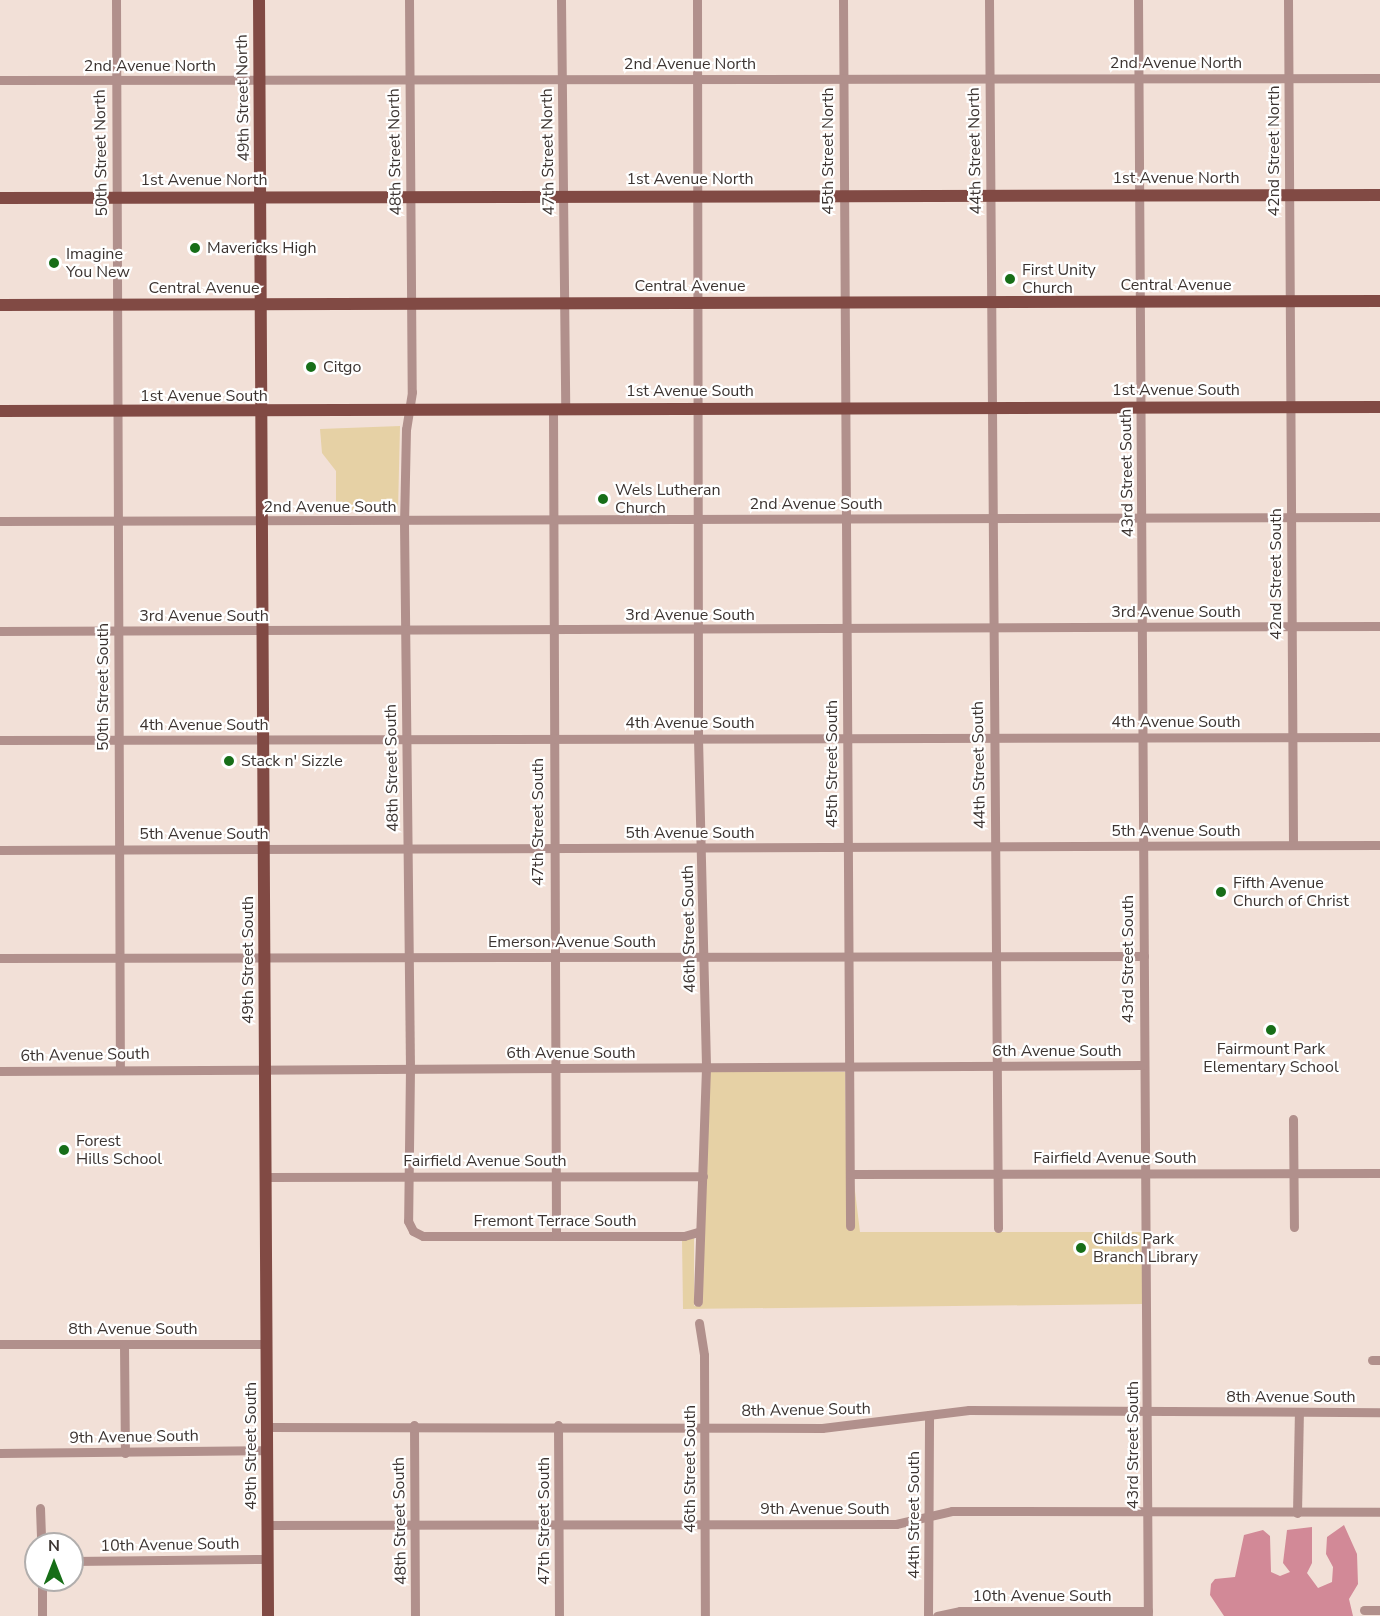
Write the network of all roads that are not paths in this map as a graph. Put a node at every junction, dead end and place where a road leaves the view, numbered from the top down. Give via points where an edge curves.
1 (116, 0) edge
2 (259, 0) edge
3 (409, 0) edge
4 (561, 0) edge
5 (697, 0) edge
6 (843, 0) edge
7 (989, 0) edge
8 (1138, 0) edge
9 (1288, 0) edge
10 (1288, 77) junction
11 (1139, 78) junction
12 (1380, 78) edge
13 (696, 79) junction
14 (843, 79) junction
15 (989, 79) junction
16 (0, 80) edge
17 (562, 80) junction
18 (115, 81) junction
19 (260, 81) junction
20 (409, 81) junction
21 (1139, 193) junction
22 (698, 194) junction
23 (1289, 195) junction
24 (1380, 195) edge
25 (261, 196) junction
26 (843, 196) junction
27 (989, 196) junction
28 (117, 197) junction
29 (410, 197) junction
30 (564, 197) junction
31 (0, 198) edge
32 (1380, 301) edge
33 (991, 302) junction
34 (1139, 302) junction
35 (1290, 302) junction
36 (412, 303) junction
37 (564, 303) junction
38 (699, 303) junction
39 (844, 303) junction
40 (262, 304) junction
41 (0, 305) edge
42 (117, 305) junction
43 (1141, 406) junction
44 (1291, 406) junction
45 (845, 407) junction
46 (992, 407) junction
47 (1380, 407) edge
48 (559, 408) junction
49 (699, 408) junction
50 (408, 410) junction
51 (0, 411) edge
52 (117, 412) junction
53 (262, 412) junction
54 (991, 516) junction
55 (1142, 516) junction
56 (1380, 517) edge
57 (1291, 518) junction
58 (553, 519) junction
59 (699, 519) junction
60 (846, 519) junction
61 (0, 522) edge
62 (118, 522) junction
63 (263, 522) junction
64 (404, 522) junction
65 (1380, 626) edge
66 (1144, 627) junction
67 (1291, 627) junction
68 (992, 629) junction
69 (698, 630) junction
70 (846, 630) junction
71 (0, 631) edge
72 (118, 631) junction
73 (263, 631) junction
74 (406, 631) junction
75 (552, 631) junction
76 (1143, 737) junction
77 (1292, 737) junction
78 (1380, 737) edge
79 (698, 738) junction
80 (847, 738) junction
81 (993, 738) junction
82 (406, 739) junction
83 (552, 739) junction
84 (0, 740) edge
85 (118, 740) junction
86 (264, 740) junction
87 (1293, 845) junction
88 (1380, 845) edge
89 (995, 846) junction
90 (1142, 846) junction
91 (848, 847) junction
92 (553, 848) junction
93 (702, 848) junction
94 (265, 849) junction
95 (408, 849) junction
96 (0, 850) edge
97 (119, 850) junction
98 (849, 956) junction
99 (996, 956) junction
100 (1144, 956) junction
101 (265, 957) junction
102 (409, 957) junction
103 (554, 957) junction
104 (704, 957) junction
105 (0, 958) edge
106 (122, 959) junction
107 (1142, 1065) junction
108 (997, 1066) junction
109 (849, 1067) junction
110 (410, 1068) junction
111 (706, 1068) junction
112 (120, 1069) junction
113 (266, 1069) junction
114 (555, 1069) junction
115 (0, 1071) edge
116 (1293, 1119) dead end
117 (1144, 1173) junction
118 (1293, 1173) junction
119 (1380, 1173) edge
120 (850, 1174) junction
121 (998, 1174) junction
122 (410, 1176) junction
123 (555, 1176) junction
124 (703, 1176) junction
125 (266, 1177) junction
126 (850, 1226) dead end
127 (1294, 1227) dead end
128 (998, 1228) dead end
129 (413, 1231) joint
130 (698, 1232) junction
131 (556, 1236) junction
132 (698, 1302) dead end
133 (699, 1323) dead end
134 (0, 1344) edge
135 (124, 1344) junction
136 (267, 1344) junction
137 (1148, 1412) junction
138 (1380, 1412) edge
139 (1299, 1413) junction
140 (929, 1415) junction
141 (414, 1425) junction
142 (558, 1425) junction
143 (705, 1426) junction
144 (267, 1427) junction
145 (268, 1450) junction
146 (124, 1453) junction
147 (0, 1454) edge
148 (40, 1508) dead end
149 (1380, 1512) edge
150 (1148, 1513) junction
151 (1298, 1513) junction
152 (929, 1516) junction
153 (414, 1524) junction
154 (560, 1524) junction
155 (268, 1525) junction
156 (706, 1525) junction
157 (41, 1532) edge
158 (268, 1559) junction
159 (84, 1561) edge
160 (42, 1592) edge
161 (1364, 1610) dead end
162 (1380, 1610) edge
163 (1148, 1614) edge
164 (42, 1616) edge
165 (268, 1616) edge
166 (416, 1616) edge
167 (559, 1616) edge
168 (705, 1616) edge
169 (928, 1616) edge
170 (937, 1616) edge

1 - 18 street, 50th Street North
2 - 19 main road, 49th Street North
3 - 20 street, 48th Street North
4 - 17 street, 47th Street North
5 - 13 street, 46th Street South
6 - 14 street, 45th Street North
7 - 15 street, 44th Street North
8 - 11 street, 43rd Street South
9 - 10 street, 42nd Street North
10 - 11 street, 2nd Avenue North
10 - 12 street, 2nd Avenue North
10 - 23 street, 42nd Street North
11 - 15 street, 2nd Avenue North
11 - 21 street, 43rd Street South
13 - 14 street, 2nd Avenue North
13 - 17 street, 2nd Avenue North
13 - 22 street, 46th Street South
14 - 15 street, 2nd Avenue North
14 - 26 street, 45th Street North
15 - 27 street, 44th Street North
16 - 18 street, 2nd Avenue North
17 - 20 street, 2nd Avenue North
17 - 30 street, 47th Street North
18 - 19 street, 2nd Avenue North
18 - 28 street, 50th Street North
19 - 20 street, 2nd Avenue North
19 - 25 main road, 49th Street North
20 - 29 street, 48th Street North
21 - 23 main road, 1st Avenue North
21 - 27 main road, 1st Avenue North
21 - 34 street, 43rd Street South
22 - 26 main road, 1st Avenue North
22 - 30 main road, 1st Avenue North
22 - 38 street, 46th Street South
23 - 24 main road, 1st Avenue North
23 - 35 street, 42nd Street North
25 - 28 main road, 1st Avenue North
25 - 29 main road, 1st Avenue North
25 - 40 main road, 49th Street North
26 - 27 main road, 1st Avenue North
26 - 39 street, 45th Street North
27 - 33 street, 44th Street North
28 - 31 main road, 1st Avenue North
28 - 42 street, 50th Street North
29 - 30 main road, 1st Avenue North
29 - 36 street, 48th Street North
30 - 37 street, 47th Street North
32 - 35 main road, Central Avenue
33 - 34 main road, Central Avenue
33 - 39 main road, Central Avenue
33 - 46 street, 44th Street South
34 - 35 main road, Central Avenue
34 - 43 street, 43rd Street South
35 - 44 street, 42nd Street South
36 - 37 main road, Central Avenue
36 - 40 main road, Central Avenue
36 - 50 street, 48th Street South via 412,392
37 - 38 main road, Central Avenue
37 - 48 street, 47th Street South
38 - 39 main road, Central Avenue
38 - 49 street, 46th Street South
39 - 45 street, 45th Street South
40 - 42 main road, Central Avenue
40 - 53 main road, 49th Street South
41 - 42 main road, Central Avenue
42 - 52 street, 50th Street South
43 - 44 main road, 1st Avenue South
43 - 46 main road, 1st Avenue South
43 - 55 street, 43rd Street South
44 - 47 main road, 1st Avenue South
44 - 57 street, 42nd Street South
45 - 46 main road, 1st Avenue South
45 - 49 main road, 1st Avenue South
45 - 60 street, 45th Street South
46 - 54 street, 44th Street South
48 - 49 main road, 1st Avenue South
48 - 50 main road, 1st Avenue South
48 - 58 street, 47th Street South
49 - 59 street, 46th Street South
50 - 53 main road, 1st Avenue South
50 - 64 street, 48th Street South
51 - 52 main road, 1st Avenue South
52 - 53 main road, 1st Avenue South
52 - 62 street, 50th Street South
53 - 63 main road, 49th Street South
54 - 55 street, 2nd Avenue South
54 - 60 street, 2nd Avenue South
54 - 68 street, 44th Street South
55 - 57 street, 2nd Avenue South
55 - 66 street, 43rd Street South
56 - 57 street, 2nd Avenue South
57 - 67 street, 42nd Street South
58 - 59 street, 2nd Avenue South
58 - 64 street, 2nd Avenue South
58 - 75 street, 47th Street South
59 - 60 street, 2nd Avenue South
59 - 69 street, 46th Street South
60 - 70 street, 45th Street South
61 - 62 street, 2nd Avenue South
62 - 63 street, 2nd Avenue South
62 - 72 street, 50th Street South
63 - 64 street, 2nd Avenue South
63 - 73 main road, 49th Street South
64 - 74 street, 48th Street South
65 - 67 street, 3rd Avenue South
66 - 67 street, 3rd Avenue South
66 - 68 street, 3rd Avenue South
66 - 76 street, 43rd Street South
67 - 77 street, 42nd Street South
68 - 70 street, 3rd Avenue South
68 - 81 street, 44th Street South
69 - 70 street, 3rd Avenue South
69 - 75 street, 3rd Avenue South
69 - 79 street, 46th Street South
70 - 80 street, 45th Street South
71 - 72 street, 3rd Avenue South
72 - 73 street, 3rd Avenue South
72 - 85 street, 50th Street South
73 - 74 street, 3rd Avenue South
73 - 86 main road, 49th Street South
74 - 75 street, 3rd Avenue South
74 - 82 street, 48th Street South
75 - 83 street, 47th Street South
76 - 77 street, 4th Avenue South
76 - 81 street, 4th Avenue South
76 - 90 street, 43rd Street South
77 - 78 street, 4th Avenue South
77 - 87 street, 42nd Street South
79 - 80 street, 4th Avenue South
79 - 83 street, 4th Avenue South
79 - 93 street, 46th Street South
80 - 81 street, 4th Avenue South
80 - 91 street, 45th Street South
81 - 89 street, 44th Street South
82 - 83 street, 4th Avenue South
82 - 86 street, 4th Avenue South
82 - 95 street, 48th Street South
83 - 92 street, 47th Street South
84 - 85 street, 4th Avenue South
85 - 86 street, 4th Avenue South
85 - 97 street, 50th Street South
86 - 94 main road, 49th Street South
87 - 88 street, 5th Avenue South
87 - 90 street, 5th Avenue South
89 - 90 street, 5th Avenue South
89 - 91 street, 5th Avenue South
89 - 99 street, 44th Street South
90 - 100 street, 43rd Street South
91 - 93 street, 5th Avenue South
91 - 98 street, 45th Street South
92 - 93 street, 5th Avenue South
92 - 95 street, 5th Avenue South
92 - 103 street, 47th Street South
93 - 104 street, 46th Street South
94 - 95 street, 5th Avenue South
94 - 97 street, 5th Avenue South
94 - 101 main road, 49th Street South
95 - 102 street, 48th Street South
96 - 97 street, 5th Avenue South
97 - 106 street, 50th Street South
98 - 99 street, Emerson Avenue South
98 - 104 street, Emerson Avenue South
98 - 109 street, 45th Street South
99 - 100 street, Emerson Avenue South
99 - 108 street, 44th Street South
100 - 107 street, 43rd Street South
101 - 102 street, Emerson Avenue South
101 - 106 street, Emerson Avenue South
101 - 113 main road, 49th Street South
102 - 103 street, Emerson Avenue South
102 - 110 street, 48th Street South
103 - 104 street, Emerson Avenue South
103 - 114 street, 47th Street South
104 - 111 street, 46th Street South
105 - 106 street, Emerson Avenue South
106 - 112 street, 50th Street South
107 - 108 street, 6th Avenue South
107 - 117 street, 43rd Street South
108 - 109 street, 6th Avenue South
108 - 121 street, 44th Street South
109 - 111 street, 6th Avenue South
109 - 120 street, 45th Street South
110 - 113 street, 6th Avenue South
110 - 114 street, 6th Avenue South
110 - 122 street, 48th Street South
111 - 114 street, 6th Avenue South
111 - 124 street, 46th Street South
112 - 113 street, 6th Avenue South
112 - 115 street, 6th Avenue South
113 - 125 main road, 49th Street South
114 - 123 street, 47th Street South
116 - 118 street
117 - 118 street, Fairfield Avenue South
117 - 121 street, Fairfield Avenue South
117 - 137 street, 43rd Street South
118 - 119 street, Fairfield Avenue South
118 - 127 street
120 - 121 street, Fairfield Avenue South
120 - 126 street, 45th Street South
121 - 128 street, 44th Street South
122 - 123 street, Fairfield Avenue South
122 - 125 street, Fairfield Avenue South
122 - 129 street, 48th Street South via 408,1221
123 - 124 street, Fairfield Avenue South
123 - 131 street, 47th Street South
124 - 130 street, 46th Street South via 703,1223
125 - 136 main road, 49th Street South
129 - 131 street, Fremont Terrace South via 423,1236
130 - 131 street, Fremont Terrace South via 684,1236
130 - 132 street, 46th Street South
133 - 143 street, 46th Street South via 703,1330
134 - 135 street, 8th Avenue South
135 - 136 street, 8th Avenue South
135 - 146 street
136 - 144 main road, 49th Street South
137 - 139 street, 8th Avenue South
137 - 140 street, 8th Avenue South via 969,1410
137 - 150 street, 43rd Street South
138 - 139 street, 8th Avenue South
139 - 151 street
140 - 143 street, 8th Avenue South via 822,1428
140 - 152 street, 44th Street South
141 - 142 street, 8th Avenue South
141 - 144 street, 8th Avenue South
141 - 153 street, 48th Street South
142 - 143 street, 8th Avenue South
142 - 154 street, 47th Street South
143 - 156 street, 46th Street South
144 - 145 main road, 49th Street South
145 - 146 street, 9th Avenue South
145 - 155 main road, 49th Street South
146 - 147 street, 9th Avenue South
148 - 157 street
149 - 151 street, 9th Avenue South
150 - 151 street, 9th Avenue South
150 - 152 street, 9th Avenue South via 952,1511
150 - 163 street, 43rd Street South
152 - 156 street, 9th Avenue South via 896,1524
152 - 169 street, 44th Street South
153 - 154 street, 9th Avenue South
153 - 155 street, 9th Avenue South
153 - 166 street, 48th Street South
154 - 156 street, 9th Avenue South
154 - 167 street, 47th Street South
155 - 158 main road, 49th Street South
156 - 168 street, 46th Street South
158 - 159 street, 10th Avenue South
158 - 165 main road, 49th Street South
160 - 164 street
161 - 162 street
163 - 170 street, 10th Avenue South via 960,1611

